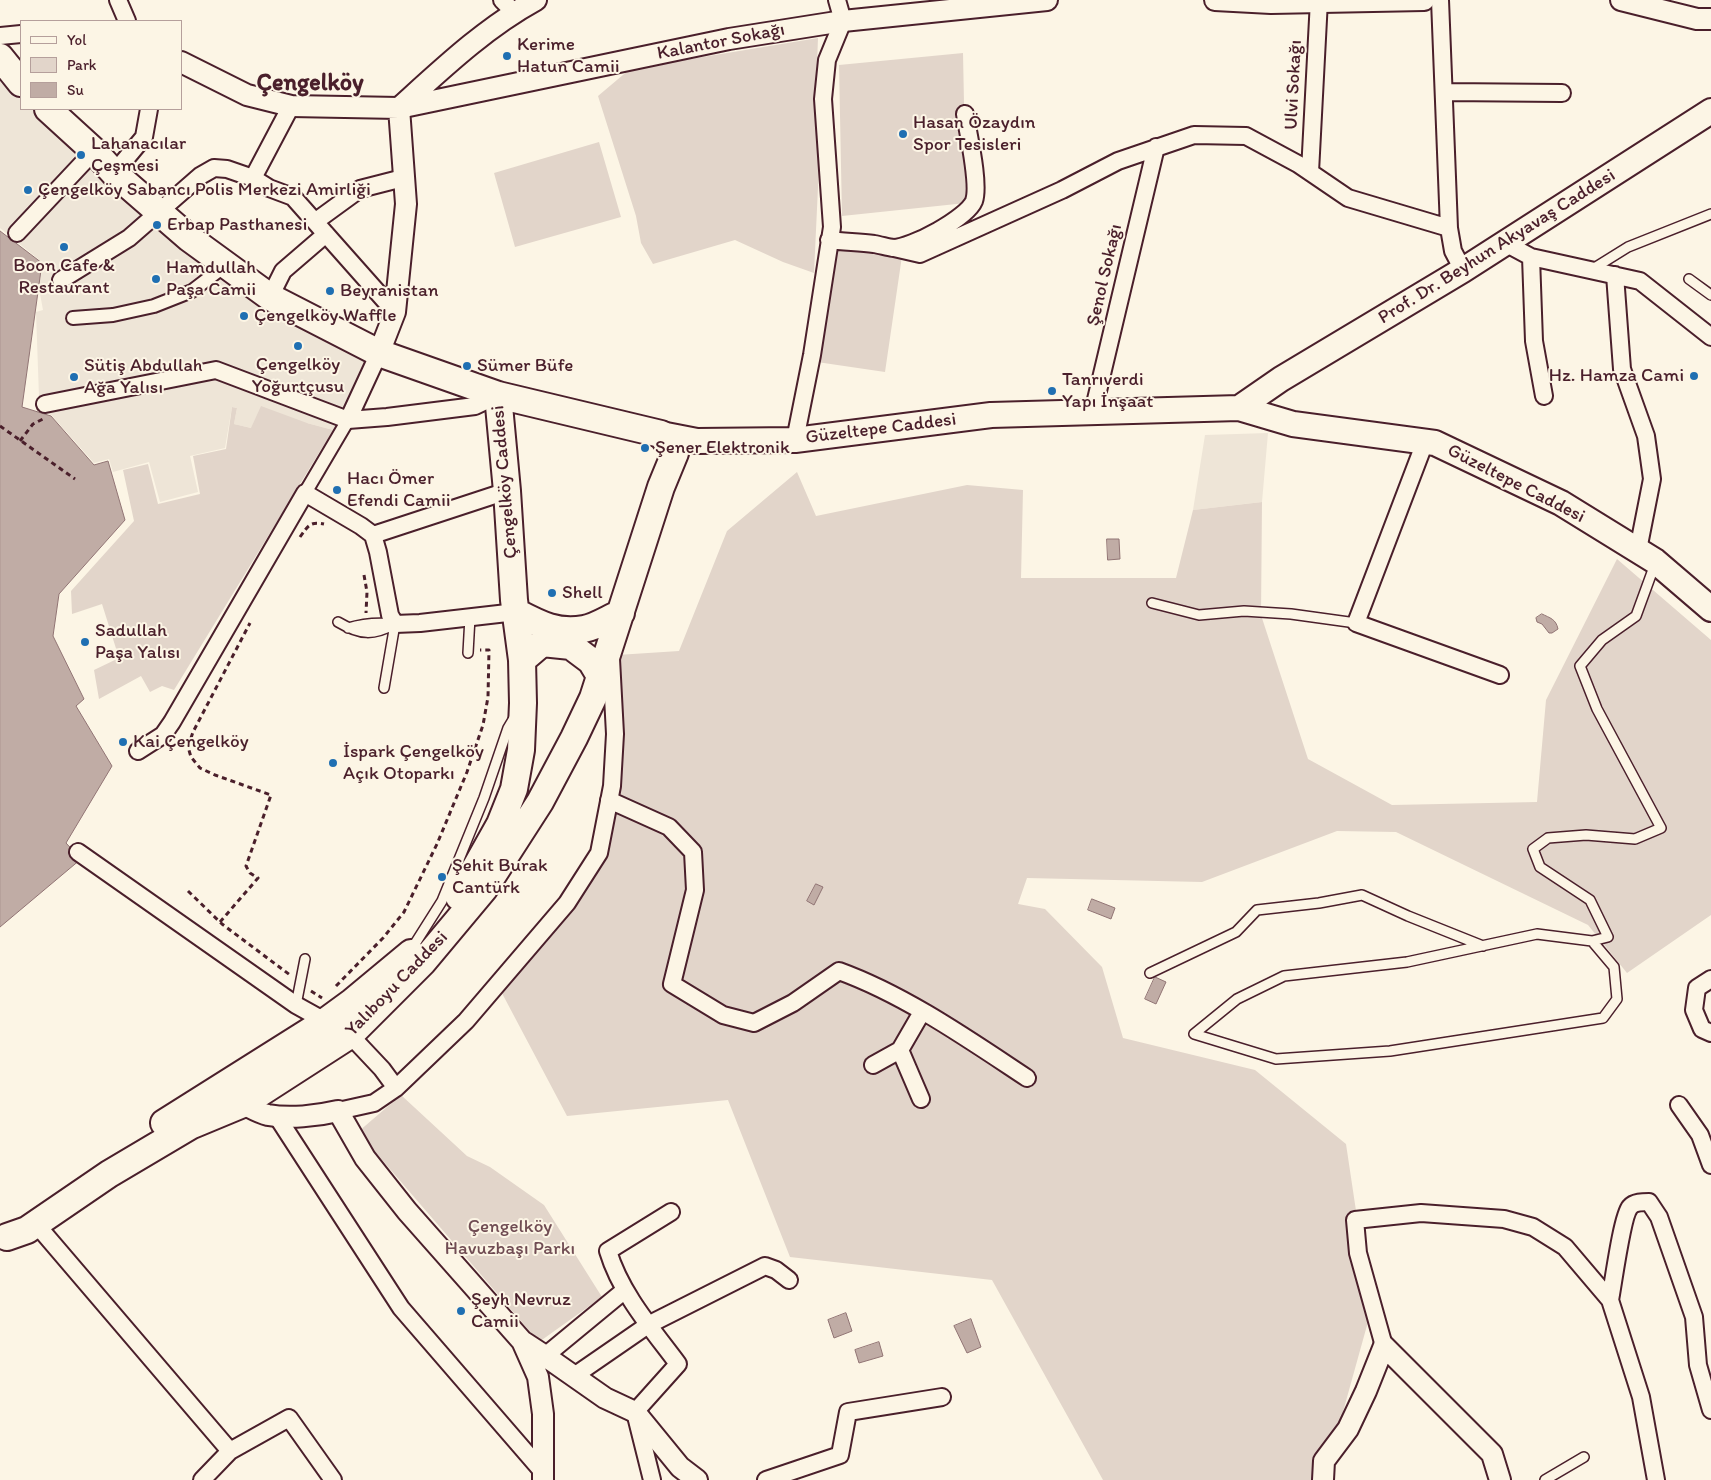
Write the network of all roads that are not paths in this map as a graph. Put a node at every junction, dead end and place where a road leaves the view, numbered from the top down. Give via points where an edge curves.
1 (118, 0) edge
2 (536, 0) edge
3 (838, 0) edge
4 (1047, 0) edge
5 (1215, 0) edge
6 (1424, 0) edge
7 (1440, 0) edge
8 (1621, 0) edge
9 (1319, 1) edge
10 (508, 6) edge
11 (1711, 19) edge
12 (127, 20) edge
13 (842, 21) junction
14 (20, 34) edge
15 (0, 36) edge
16 (0, 57) edge
17 (182, 62) edge
18 (20, 82) edge
19 (1444, 92) junction
20 (1562, 93) dead end
21 (291, 106) junction
22 (399, 108) junction
23 (49, 110) edge
24 (149, 110) edge
25 (1711, 111) edge
26 (965, 114) dead end
27 (1156, 147) junction
28 (94, 151) junction
29 (1310, 172) junction
30 (114, 173) junction
31 (253, 178) junction
32 (403, 178) junction
33 (160, 212) junction
34 (1711, 214) edge
35 (321, 228) junction
36 (1448, 228) junction
37 (17, 233) dead end
38 (829, 240) junction
39 (1505, 243) junction
40 (894, 248) junction
41 (1531, 257) junction
42 (226, 265) junction
43 (1463, 270) junction
44 (1591, 270) junction
45 (1615, 275) junction
46 (1689, 279) dead end
47 (61, 280) dead end
48 (1711, 295) edge
49 (270, 297) junction
50 (395, 312) junction
51 (73, 318) dead end
52 (1711, 337) edge
53 (379, 353) junction
54 (498, 395) junction
55 (1544, 396) dead end
56 (1239, 408) junction
57 (48, 410) road end
58 (1092, 412) junction
59 (348, 420) junction
60 (795, 440) junction
61 (1425, 442) junction
62 (678, 443) junction
63 (507, 491) junction
64 (305, 493) junction
65 (373, 535) junction
66 (1647, 556) junction
67 (1152, 603) dead end
68 (1711, 609) edge
69 (516, 612) junction
70 (621, 613) junction
71 (470, 616) junction
72 (393, 620) junction
73 (338, 622) dead end
74 (1356, 623) junction
75 (611, 644) junction
76 (471, 651) road end
77 (522, 660) junction
78 (1500, 675) dead end
79 (600, 676) junction
80 (384, 688) dead end
81 (138, 751) dead end
82 (609, 800) junction
83 (78, 852) dead end
84 (1592, 941) junction
85 (1484, 946) junction
86 (305, 959) dead end
87 (1150, 973) dead end
88 (1711, 979) edge
89 (296, 1004) junction
90 (922, 1012) junction
91 (326, 1021) junction
92 (1711, 1034) edge
93 (350, 1035) junction
94 (900, 1050) junction
95 (873, 1065) dead end
96 (1027, 1078) dead end
97 (396, 1088) junction
98 (921, 1099) dead end
99 (243, 1104) junction
100 (1678, 1105) dead end
101 (338, 1111) junction
102 (276, 1116) junction
103 (1711, 1165) edge
104 (671, 1212) dead end
105 (36, 1224) junction
106 (3, 1240) edge
107 (789, 1280) dead end
108 (625, 1290) junction
109 (1610, 1300) junction
110 (648, 1325) junction
111 (522, 1341) junction
112 (1384, 1346) junction
113 (545, 1356) junction
114 (574, 1376) junction
115 (942, 1397) dead end
116 (1711, 1410) edge
117 (635, 1412) junction
118 (230, 1451) junction
119 (1584, 1457) dead end
120 (543, 1476) edge
121 (211, 1477) edge
122 (333, 1480) edge
123 (652, 1480) edge
124 (697, 1480) edge
125 (766, 1480) edge
126 (1323, 1480) edge
127 (1500, 1480) edge
128 (1545, 1480) edge
129 (1656, 1480) edge

1 - 12 street
2 - 10 street
3 - 13 street
4 - 13 street, Kalantor Sokağı
5 - 9 street
6 - 9 street
7 - 19 street
8 - 11 street via 1697,19
9 - 29 street, Ulvi Sokağı
10 - 22 street
13 - 22 street, Kalantor Sokağı via 729,39
13 - 38 street via 827,60 823,99 832,227
14 - 15 street
16 - 18 main road
17 - 21 street, Kalantor Sokağı via 247,95
19 - 20 street
19 - 36 street
21 - 22 street, Kalantor Sokağı
21 - 31 street
22 - 32 street
23 - 28 main road, Çengelköy Caddesi
24 - 30 street via 144,137
25 - 39 main road, Prof. Dr. Beyhun Akyavaş Caddesi
26 - 40 street via 975,178 974,201 941,229
27 - 29 street via 1194,135 1246,136
27 - 40 street via 1118,161 920,254
27 - 58 street, Şenol Sokağı
28 - 30 main road, Çengelköy Caddesi
28 - 37 street
29 - 36 street via 1348,198
30 - 33 main road, Çengelköy Caddesi
31 - 33 street via 214,168 192,182
31 - 35 street via 293,197
32 - 35 street via 360,189
32 - 50 street via 406,204
33 - 42 main road, Çengelköy Caddesi via 188,238
33 - 47 street via 129,238
34 - 44 lane via 1628,246
35 - 49 street via 283,271
35 - 50 street
36 - 43 street via 1453,250
38 - 40 street
38 - 60 street via 812,355
39 - 41 street
39 - 43 main road, Prof. Dr. Beyhun Akyavaş Caddesi
41 - 44 street
41 - 55 street via 1534,341
42 - 49 main road, Çengelköy Caddesi
42 - 51 street via 192,291 154,306 113,315
43 - 56 main road, Prof. Dr. Beyhun Akyavaş Caddesi via 1281,379
44 - 45 street
45 - 52 street via 1640,281
45 - 66 street via 1622,370 1646,436 1652,479
46 - 48 lane
49 - 53 main road, Çengelköy Caddesi
50 - 53 street
53 - 54 main road, Çengelköy Caddesi
53 - 59 street
54 - 59 street via 476,406
54 - 62 main road, Güzeltepe Caddesi
54 - 63 main road, Çengelköy Caddesi
56 - 58 main road, Güzeltepe Caddesi
56 - 61 main road, Güzeltepe Caddesi via 1294,424
57 - 59 street via 216,370
58 - 60 main road, Güzeltepe Caddesi via 991,415
59 - 64 street
60 - 62 main road, Güzeltepe Caddesi
61 - 66 main road, Güzeltepe Caddesi via 1436,443 1561,503
61 - 74 street
62 - 70 main road, Yalıboyu Caddesi
63 - 65 street
63 - 69 main road, Çengelköy Caddesi
64 - 65 street
64 - 81 street via 172,722 163,734
65 - 72 street
66 - 68 main road, Güzeltepe Caddesi
66 - 84 lane via 1636,616 1602,640 1580,666 1597,709 1661,828 1635,839 1586,835 1548,838 1534,849 1540,867 1590,900 1608,937
67 - 74 lane via 1198,615 1244,611
69 - 70 main road via 557,631 585,629
69 - 71 street
69 - 77 main road, Çengelköy Caddesi
70 - 75 main road, Yalıboyu Caddesi
71 - 72 street via 420,623
71 - 76 lane
72 - 73 lane via 348,628
72 - 80 lane
74 - 78 street
75 - 79 main road, Yalıboyu Caddesi
75 - 82 street via 614,734
77 - 79 main road via 542,643 572,646 591,661
77 - 91 main road, Yalıboyu Caddesi via 521,750 514,790 500,824 466,887 442,921 405,959
79 - 93 main road, Yalıboyu Caddesi via 590,706 545,792 484,889 423,962
82 - 90 street via 670,827 693,852 696,890 672,984 723,1015 754,1023 793,1004 839,971 864,980
82 - 97 street via 599,853 566,903 466,1021
83 - 89 street
84 - 85 lane via 1537,934
84 - 85 lane via 1614,966 1617,1000 1603,1018 1390,1051 1276,1059 1194,1034 1237,998 1284,976 1408,962
85 - 87 lane via 1362,895 1257,910 1236,932
86 - 89 lane
88 - 92 street via 1697,988 1694,1010 1702,1029
89 - 91 street
90 - 94 street
90 - 96 street
91 - 93 street
91 - 106 main road, Yalıboyu Caddesi via 122,1150 22,1218
93 - 97 street via 382,1068
93 - 99 main road, Yalıboyu Caddesi
94 - 95 street
94 - 98 street
97 - 101 street via 374,1103
99 - 102 street
99 - 105 main road, Yalıboyu Caddesi via 190,1126 109,1174
100 - 103 street via 1700,1135
101 - 102 street
101 - 111 street via 365,1158 407,1211
102 - 120 street via 401,1308
104 - 108 street via 608,1251
105 - 106 main road, Yalıboyu Caddesi
105 - 118 street
107 - 110 street via 765,1266
108 - 110 street
108 - 113 street
109 - 112 street via 1565,1247 1533,1227 1504,1219 1420,1213 1355,1220 1358,1253
109 - 116 street via 1624,1220 1630,1207 1649,1202 1659,1216 1694,1316 1698,1365
109 - 129 street via 1641,1397
110 - 114 street
110 - 117 street via 678,1364
111 - 113 street
111 - 120 street via 538,1377 543,1414
112 - 126 street via 1348,1429 1324,1461
112 - 127 street via 1492,1454
113 - 114 street
114 - 117 street via 605,1398
115 - 125 street via 848,1412 840,1455
117 - 123 street
117 - 124 street via 680,1467
118 - 121 street
118 - 122 street via 289,1418
119 - 128 lane

